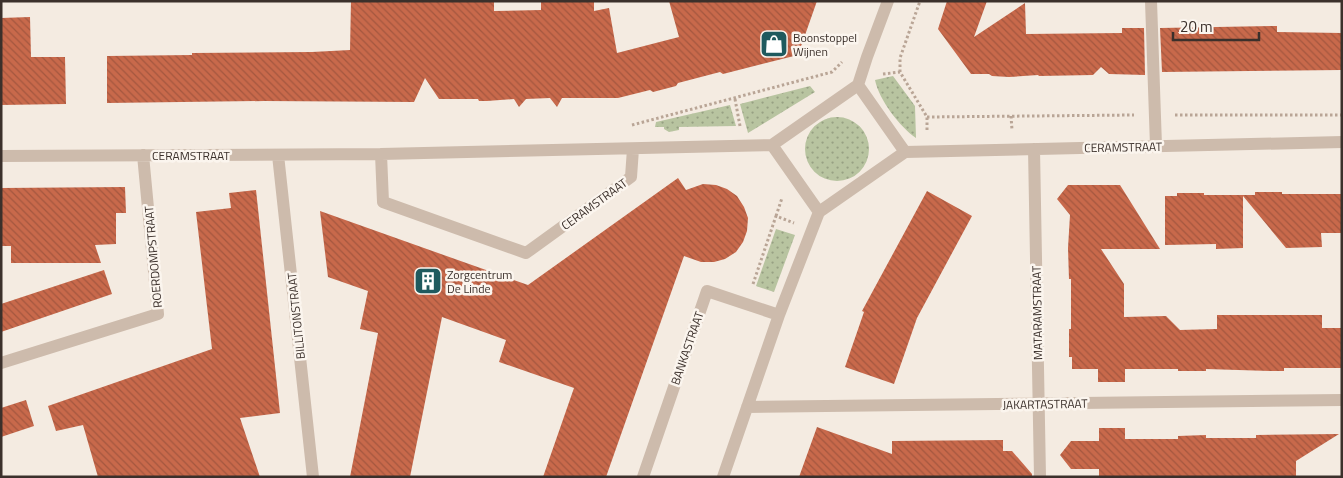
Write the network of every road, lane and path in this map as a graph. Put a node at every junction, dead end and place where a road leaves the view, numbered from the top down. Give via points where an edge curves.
1 (888, 1) edge
2 (920, 1) edge
3 (1151, 1) edge
4 (863, 71) junction
5 (900, 72) junction
6 (858, 85) junction
7 (1342, 142) edge
8 (772, 145) junction
9 (1156, 146) junction
10 (633, 149) junction
11 (1034, 149) junction
12 (926, 151) junction
13 (905, 152) junction
14 (381, 154) junction
15 (143, 155) junction
16 (278, 155) junction
17 (1, 156) edge
18 (778, 191) dead end
19 (819, 212) junction
20 (776, 216) junction
21 (813, 230) junction
22 (746, 304) junction
23 (779, 315) junction
24 (1, 363) edge
25 (1342, 400) edge
26 (1039, 404) junction
27 (747, 407) junction
28 (313, 477) edge
29 (643, 477) edge
30 (723, 477) edge
31 (1040, 477) edge

1 - 4 street
2 - 5 path via 900,58
3 - 9 street
4 - 5 path via 875,76
4 - 6 street
4 - 10 path via 842,62 832,72 630,126
5 - 12 path via 927,117
6 - 8 street
6 - 13 street
7 - 9 street, CERAMSTRAAT
8 - 10 street, CERAMSTRAAT
8 - 19 street
9 - 11 street, CERAMSTRAAT
10 - 14 street, CERAMSTRAAT
10 - 14 street, CERAMSTRAAT via 631,177 526,253 383,202
11 - 12 street, CERAMSTRAAT
11 - 26 street, MATARAMSTRAAT
12 - 13 street, CERAMSTRAAT
13 - 19 street
14 - 16 street, CERAMSTRAAT
15 - 16 street, CERAMSTRAAT
15 - 17 street, CERAMSTRAAT
15 - 24 street, ROERDOMPSTRAAT via 158,314
16 - 28 street, BILLITONSTRAAT
18 - 20 path via 782,199
19 - 21 street
20 - 21 path
20 - 22 path
21 - 23 street
22 - 23 street, BANKASTRAAT
22 - 29 street, BANKASTRAAT via 706,291
23 - 27 street
25 - 26 street, JAKARTASTRAAT
26 - 27 street, JAKARTASTRAAT
26 - 31 street, MATARAMSTRAAT
27 - 30 street

